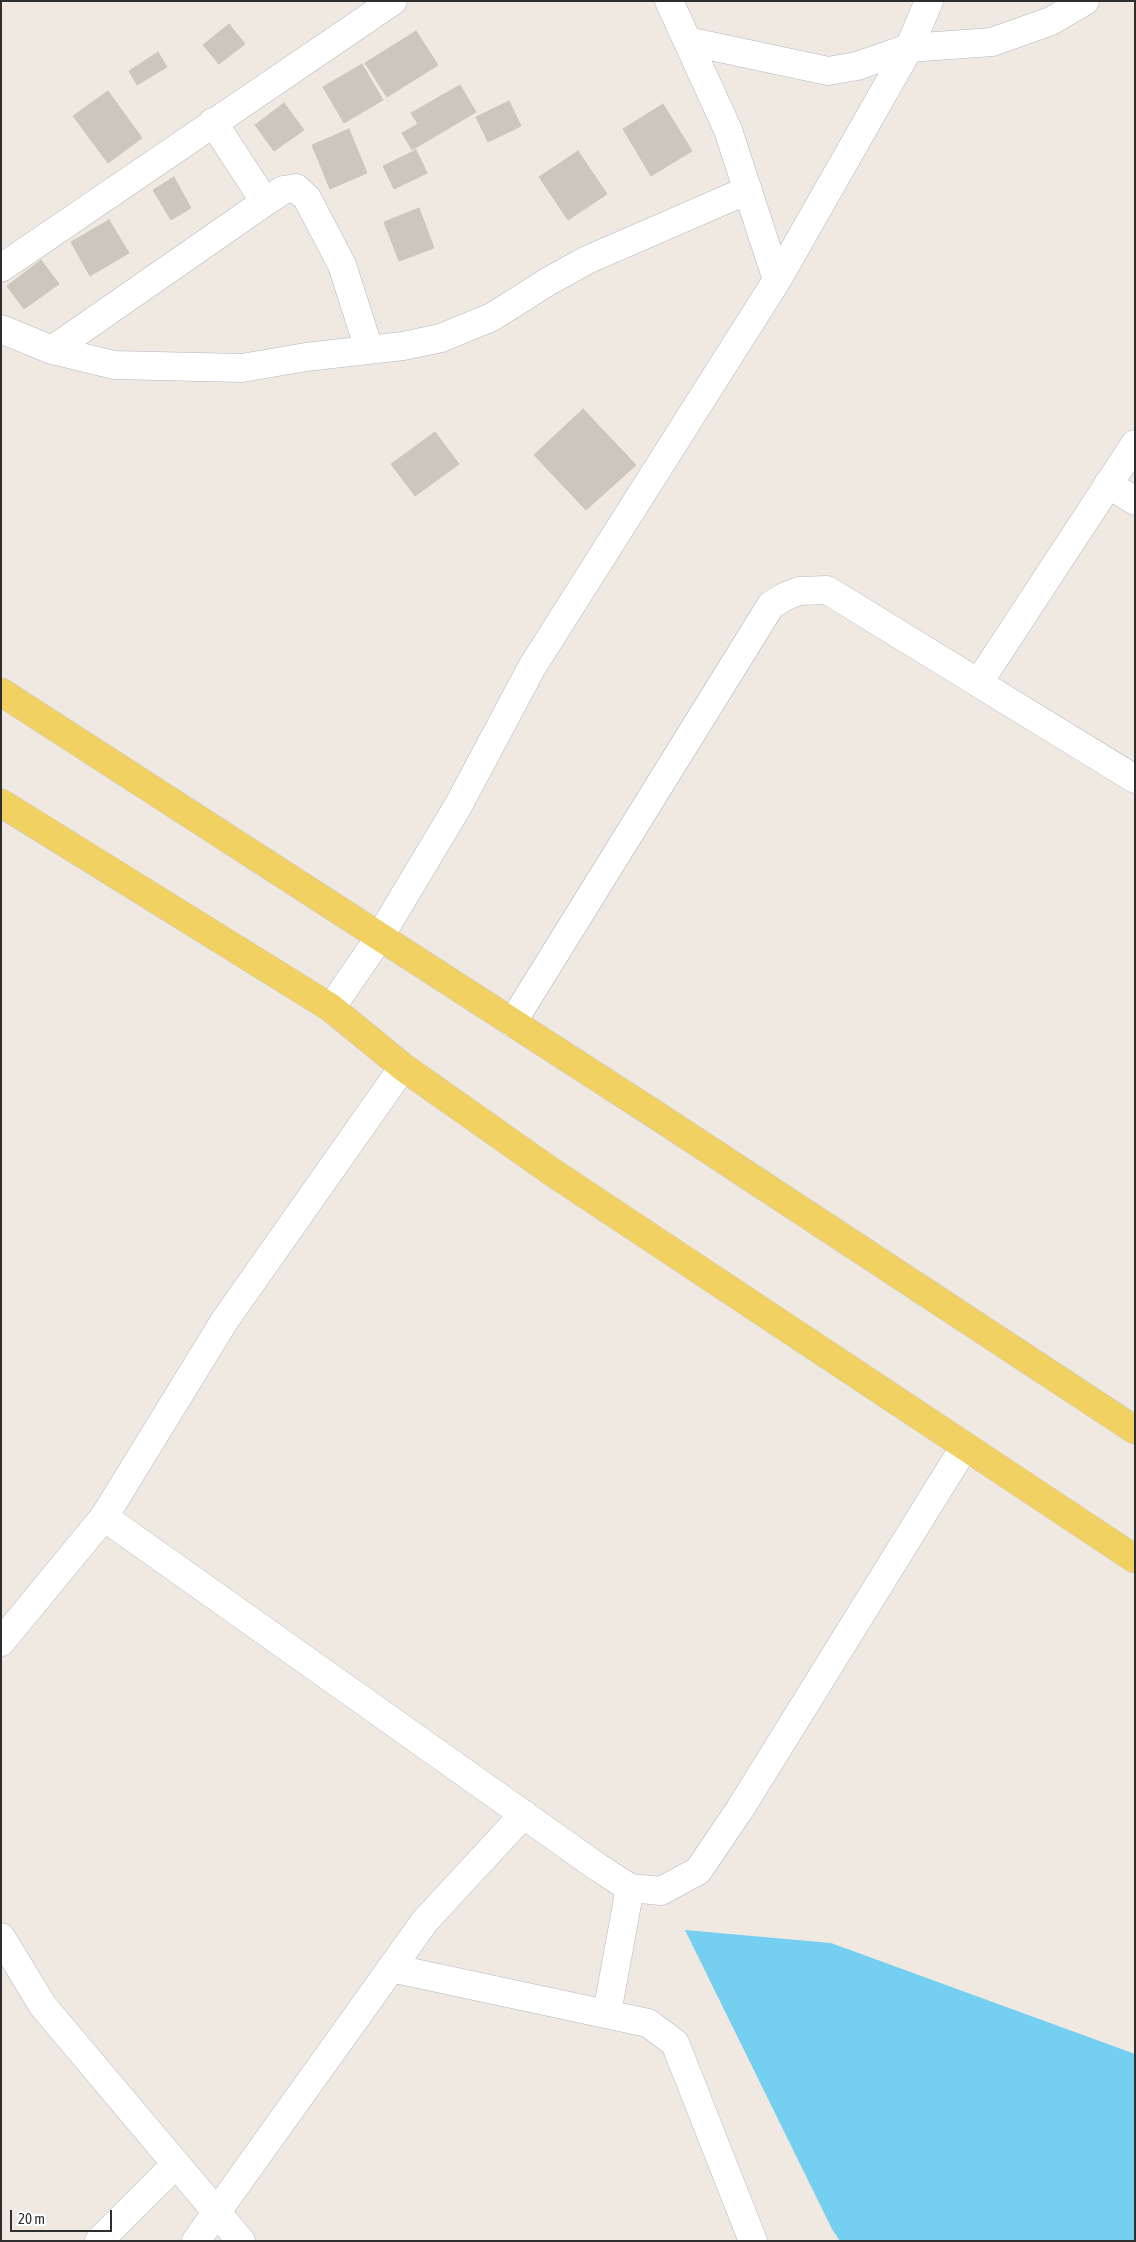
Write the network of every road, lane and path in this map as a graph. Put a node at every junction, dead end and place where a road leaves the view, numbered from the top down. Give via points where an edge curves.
1 (393, 1) edge
2 (1085, 1) edge
3 (671, 2) edge
4 (927, 3) edge
5 (687, 41) junction
6 (909, 48) junction
7 (213, 122) junction
8 (748, 190) junction
9 (265, 202) junction
10 (1, 268) edge
11 (776, 280) junction
12 (1, 329) edge
13 (369, 349) junction
14 (52, 350) junction
15 (1135, 444) edge
16 (1108, 484) junction
17 (1135, 502) edge
18 (979, 682) junction
19 (1, 692) edge
20 (1135, 779) edge
21 (1, 803) edge
22 (380, 938) junction
23 (332, 1008) junction
24 (512, 1023) junction
25 (404, 1067) junction
26 (1135, 1430) edge
27 (965, 1446) junction
28 (104, 1517) junction
29 (1135, 1559) edge
30 (1, 1642) edge
31 (524, 1814) junction
32 (630, 1888) junction
33 (1, 1937) edge
34 (391, 1968) junction
35 (607, 2013) junction
36 (176, 2164) junction
37 (216, 2212) junction
38 (99, 2241) edge
39 (196, 2241) edge
40 (211, 2241) edge
41 (241, 2241) edge
42 (753, 2241) edge

1 - 7 street
2 - 6 street via 1051,21 992,42
3 - 5 street
4 - 6 street
5 - 6 street via 828,71 857,66
5 - 8 street via 728,130
6 - 11 street
7 - 9 street
7 - 10 street
8 - 11 street
8 - 13 street via 587,260 492,318 442,338
9 - 13 street via 283,190 296,188 307,198 342,265
9 - 14 street
11 - 22 street via 532,667 458,806
12 - 14 street
13 - 14 street via 242,368 114,365
15 - 16 street
16 - 17 street
16 - 18 street
18 - 20 street
18 - 24 street via 827,590 798,591 771,605
19 - 22 main road
21 - 23 main road
22 - 23 street
22 - 24 main road
23 - 25 main road
24 - 26 main road
25 - 27 main road via 552,1172
25 - 28 street via 224,1320
27 - 29 main road
27 - 32 street via 698,1872 660,1891
28 - 30 street
28 - 31 street
31 - 32 street
31 - 34 street via 425,1920
32 - 35 street
33 - 36 street via 43,2006
34 - 35 street
34 - 37 street
35 - 42 street via 648,2023 675,2043
36 - 37 street
36 - 38 street
37 - 39 street
37 - 40 street
37 - 41 street

